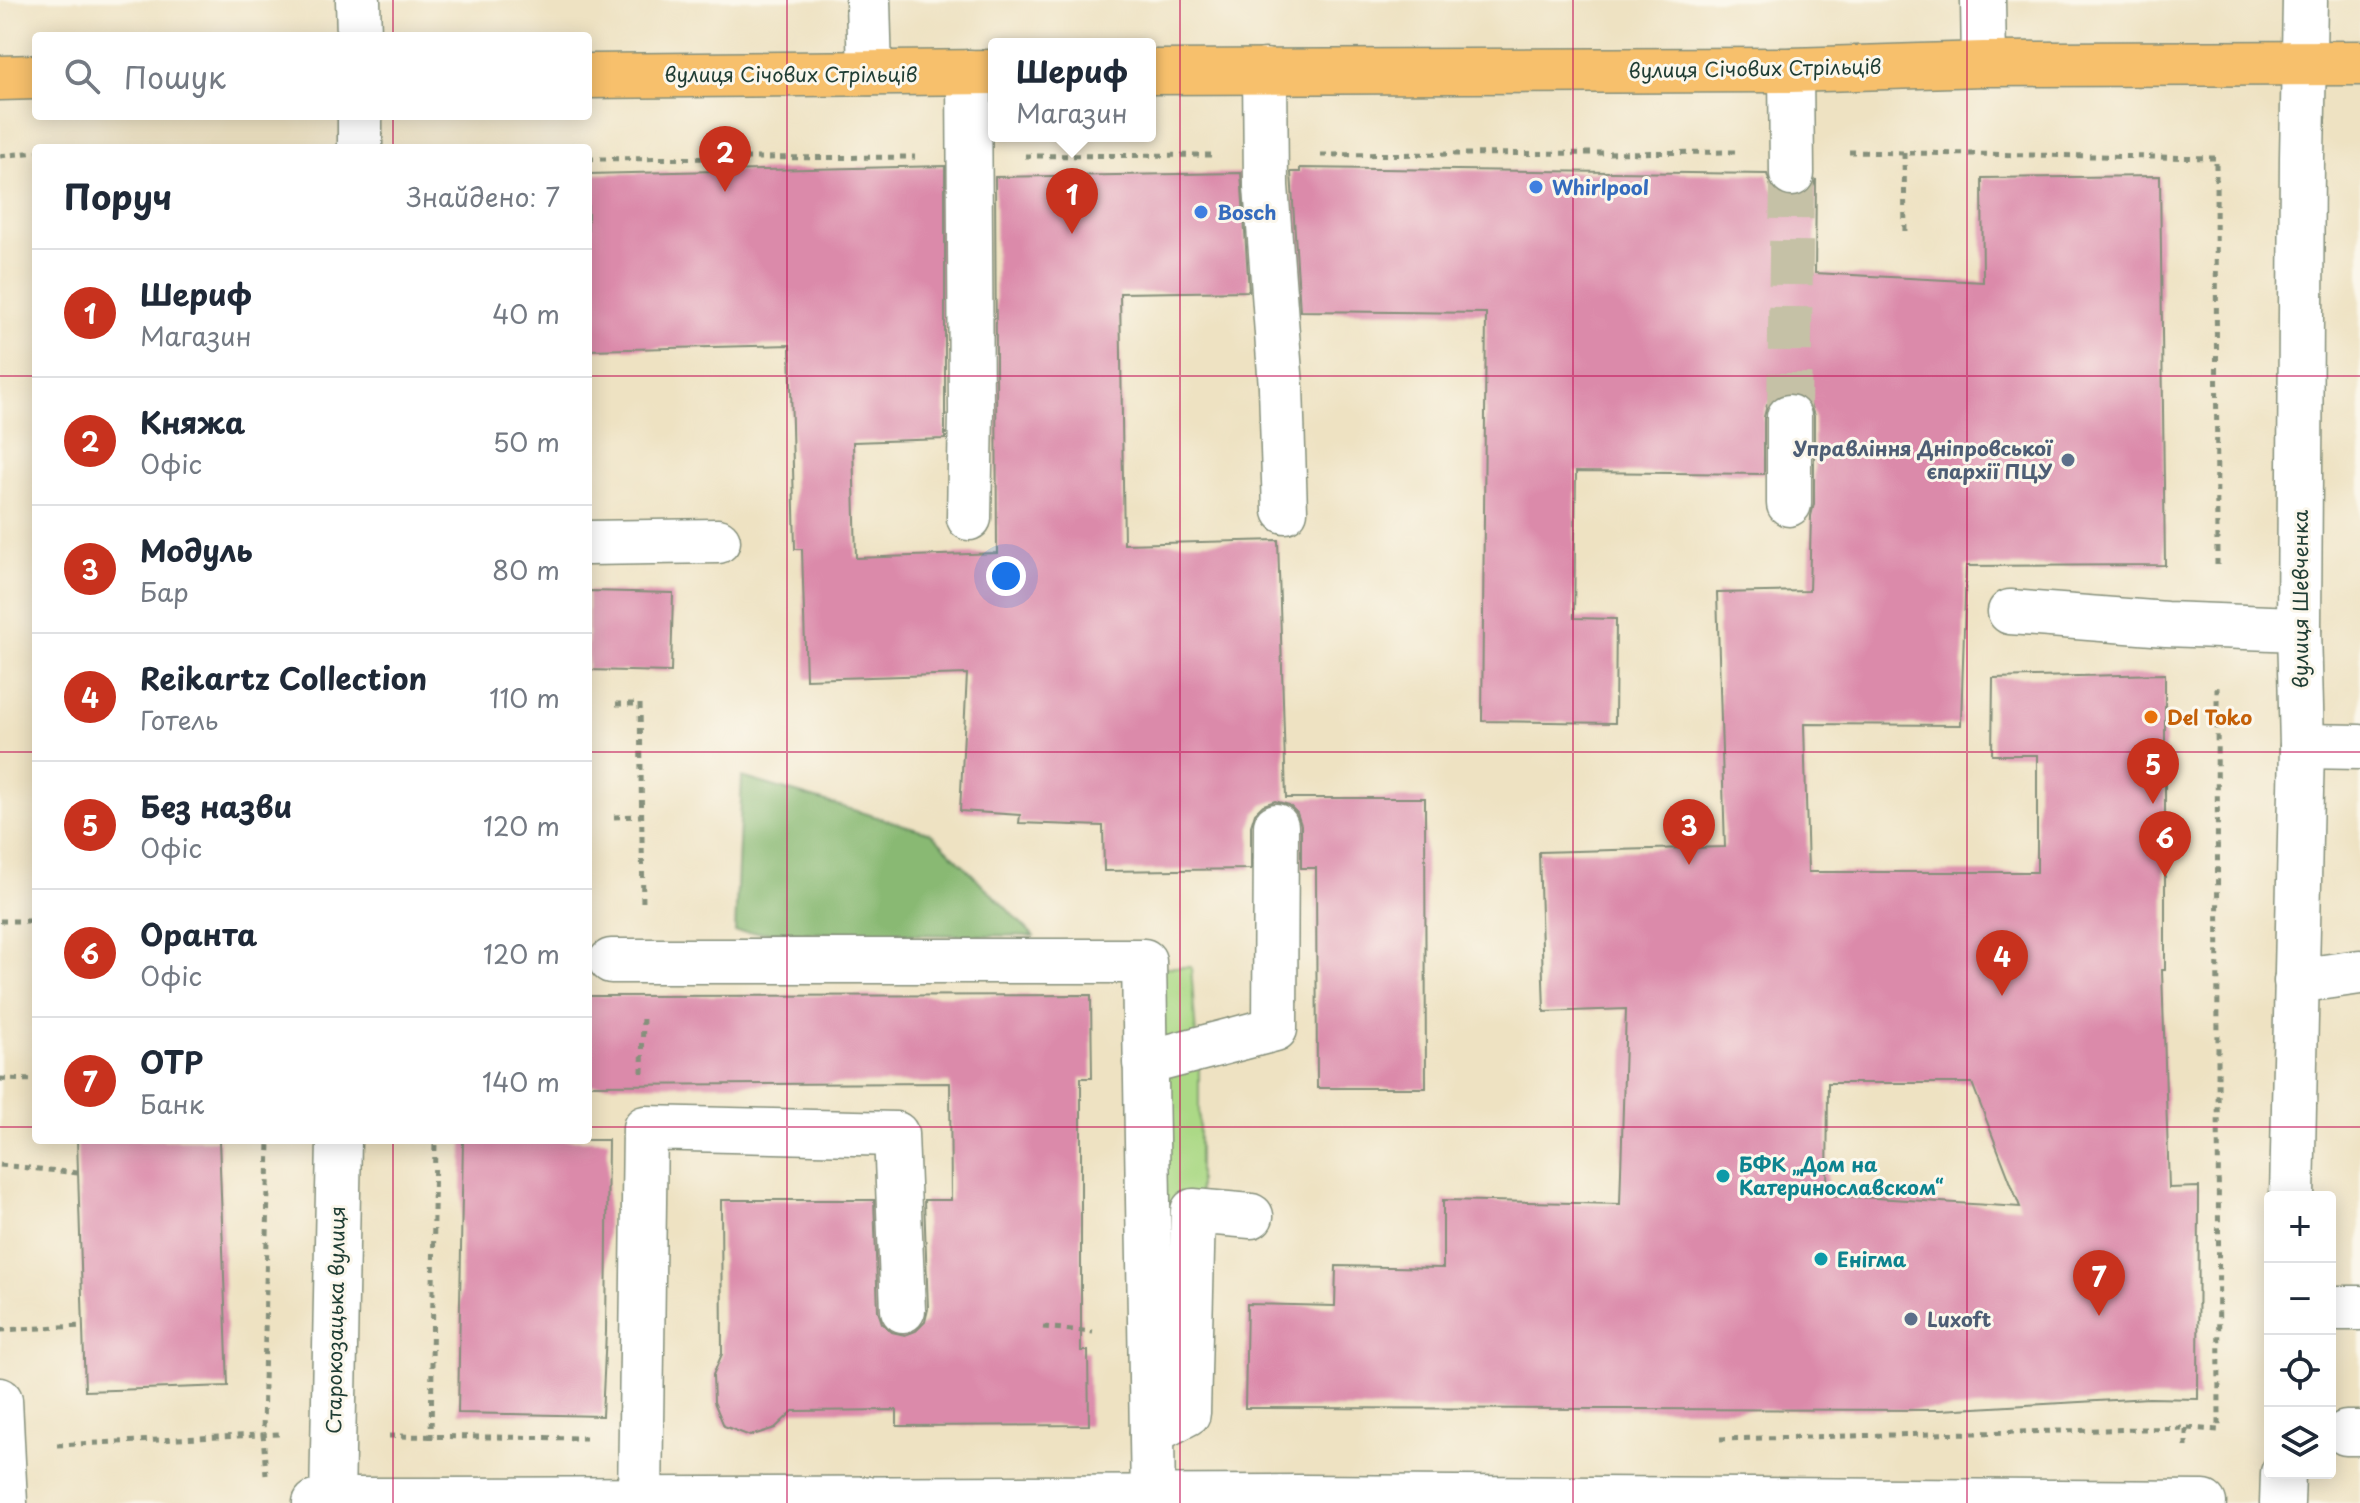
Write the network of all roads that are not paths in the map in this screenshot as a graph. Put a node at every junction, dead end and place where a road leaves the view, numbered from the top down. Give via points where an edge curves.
1 (358, 0) edge
2 (868, 0) edge
3 (1983, 0) edge
4 (2305, 0) edge
5 (359, 32) edge
6 (2304, 63) junction
7 (2360, 63) edge
8 (1984, 64) junction
9 (1791, 70) junction
10 (1265, 71) junction
11 (982, 72) edge
12 (1156, 72) edge
13 (870, 73) junction
14 (592, 76) edge
15 (32, 77) edge
16 (0, 78) edge
17 (360, 120) edge
18 (360, 144) edge
19 (1792, 163) tunnel mouth
20 (1789, 417) tunnel mouth
21 (1789, 504) dead end
22 (1285, 511) dead end
23 (969, 518) dead end
24 (718, 541) dead end
25 (592, 543) edge
26 (2010, 612) dead end
27 (2299, 629) junction
28 (2302, 746) junction
29 (2360, 747) edge
30 (1276, 826) dead end
31 (627, 962) road end
32 (2360, 972) edge
33 (2296, 981) junction
34 (1145, 1063) junction
35 (339, 1144) edge
36 (2292, 1191) edge
37 (1251, 1216) dead end
38 (2336, 1308) edge
39 (2360, 1308) edge
40 (903, 1310) dead end
41 (0, 1400) edge
42 (1152, 1432) junction
43 (2283, 1479) edge
44 (1153, 1498) junction
45 (640, 1499) junction
46 (1300, 1500) edge
47 (969, 1501) edge
48 (327, 1502) edge
49 (5, 1503) edge
50 (2204, 1503) edge
51 (2282, 1503) edge

1 - 5 street
2 - 13 street
3 - 8 street
4 - 6 street, вулиця Шевченка
6 - 7 main road, вулиця Січових Стрільців
6 - 8 main road, вулиця Січових Стрільців
6 - 27 street, вулиця Шевченка
8 - 9 main road, вулиця Січових Стрільців
9 - 10 main road, вулиця Січових Стрільців
9 - 19 street
10 - 12 main road, вулиця Січових Стрільців
10 - 22 street
11 - 13 main road, вулиця Січових Стрільців
11 - 23 street via 970,157
13 - 14 main road, вулиця Січових Стрільців
15 - 16 main road
17 - 18 street
20 - 21 street
24 - 25 street
26 - 27 street
27 - 28 street, вулиця Шевченка
28 - 29 street
28 - 33 street, вулиця Шевченка
30 - 34 street via 1275,1029
31 - 34 street via 1144,961
32 - 33 street
33 - 36 street, вулиця Шевченка
34 - 42 street
35 - 48 street, Старокозацька вулиця
37 - 42 street via 1193,1211 1188,1413
38 - 39 street
40 - 45 street via 896,1134 645,1128
41 - 49 street
42 - 44 street
43 - 51 street
44 - 46 street
44 - 47 street
45 - 47 street
45 - 48 street
46 - 50 street

